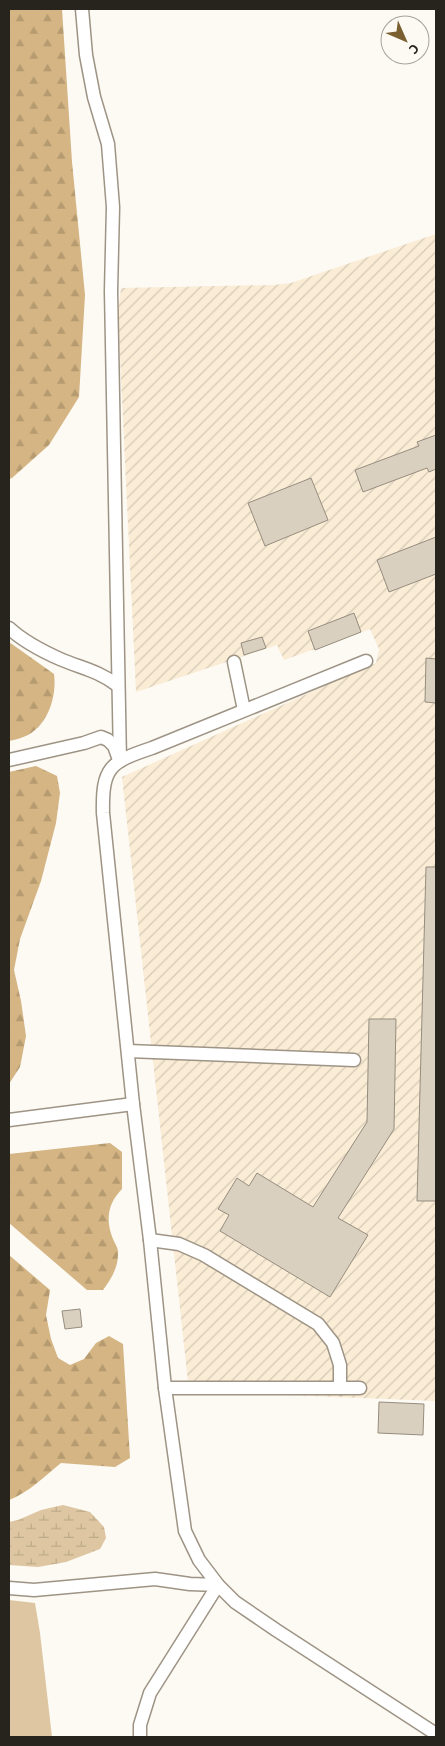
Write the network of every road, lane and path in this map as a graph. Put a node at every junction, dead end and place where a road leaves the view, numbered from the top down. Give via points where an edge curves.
1 (82, 9) edge
2 (9, 628) edge
3 (366, 661) dead end
4 (234, 662) dead end
5 (117, 686) junction
6 (244, 710) junction
7 (9, 760) edge
8 (120, 761) junction
9 (128, 1051) junction
10 (354, 1060) dead end
11 (133, 1104) junction
12 (9, 1120) edge
13 (150, 1240) junction
14 (165, 1388) junction
15 (340, 1388) junction
16 (360, 1388) dead end
17 (218, 1585) junction
18 (9, 1588) edge
19 (436, 1734) edge
20 (140, 1737) edge

1 - 5 street via 94,97 108,144 113,207 111,290
2 - 5 street via 59,659 105,676
3 - 6 street
4 - 6 street
5 - 8 street
6 - 8 street
7 - 8 street via 101,737 114,746
8 - 9 street via 105,777 103,804
9 - 10 street
9 - 11 street
11 - 12 street
11 - 13 street
13 - 14 street
13 - 15 street via 179,1244 204,1255 318,1324 334,1343 340,1365
14 - 15 street
14 - 17 street via 185,1531 199,1560
15 - 16 street
17 - 18 street via 155,1579 34,1590
17 - 19 street via 235,1602
17 - 20 street via 150,1693 140,1725

